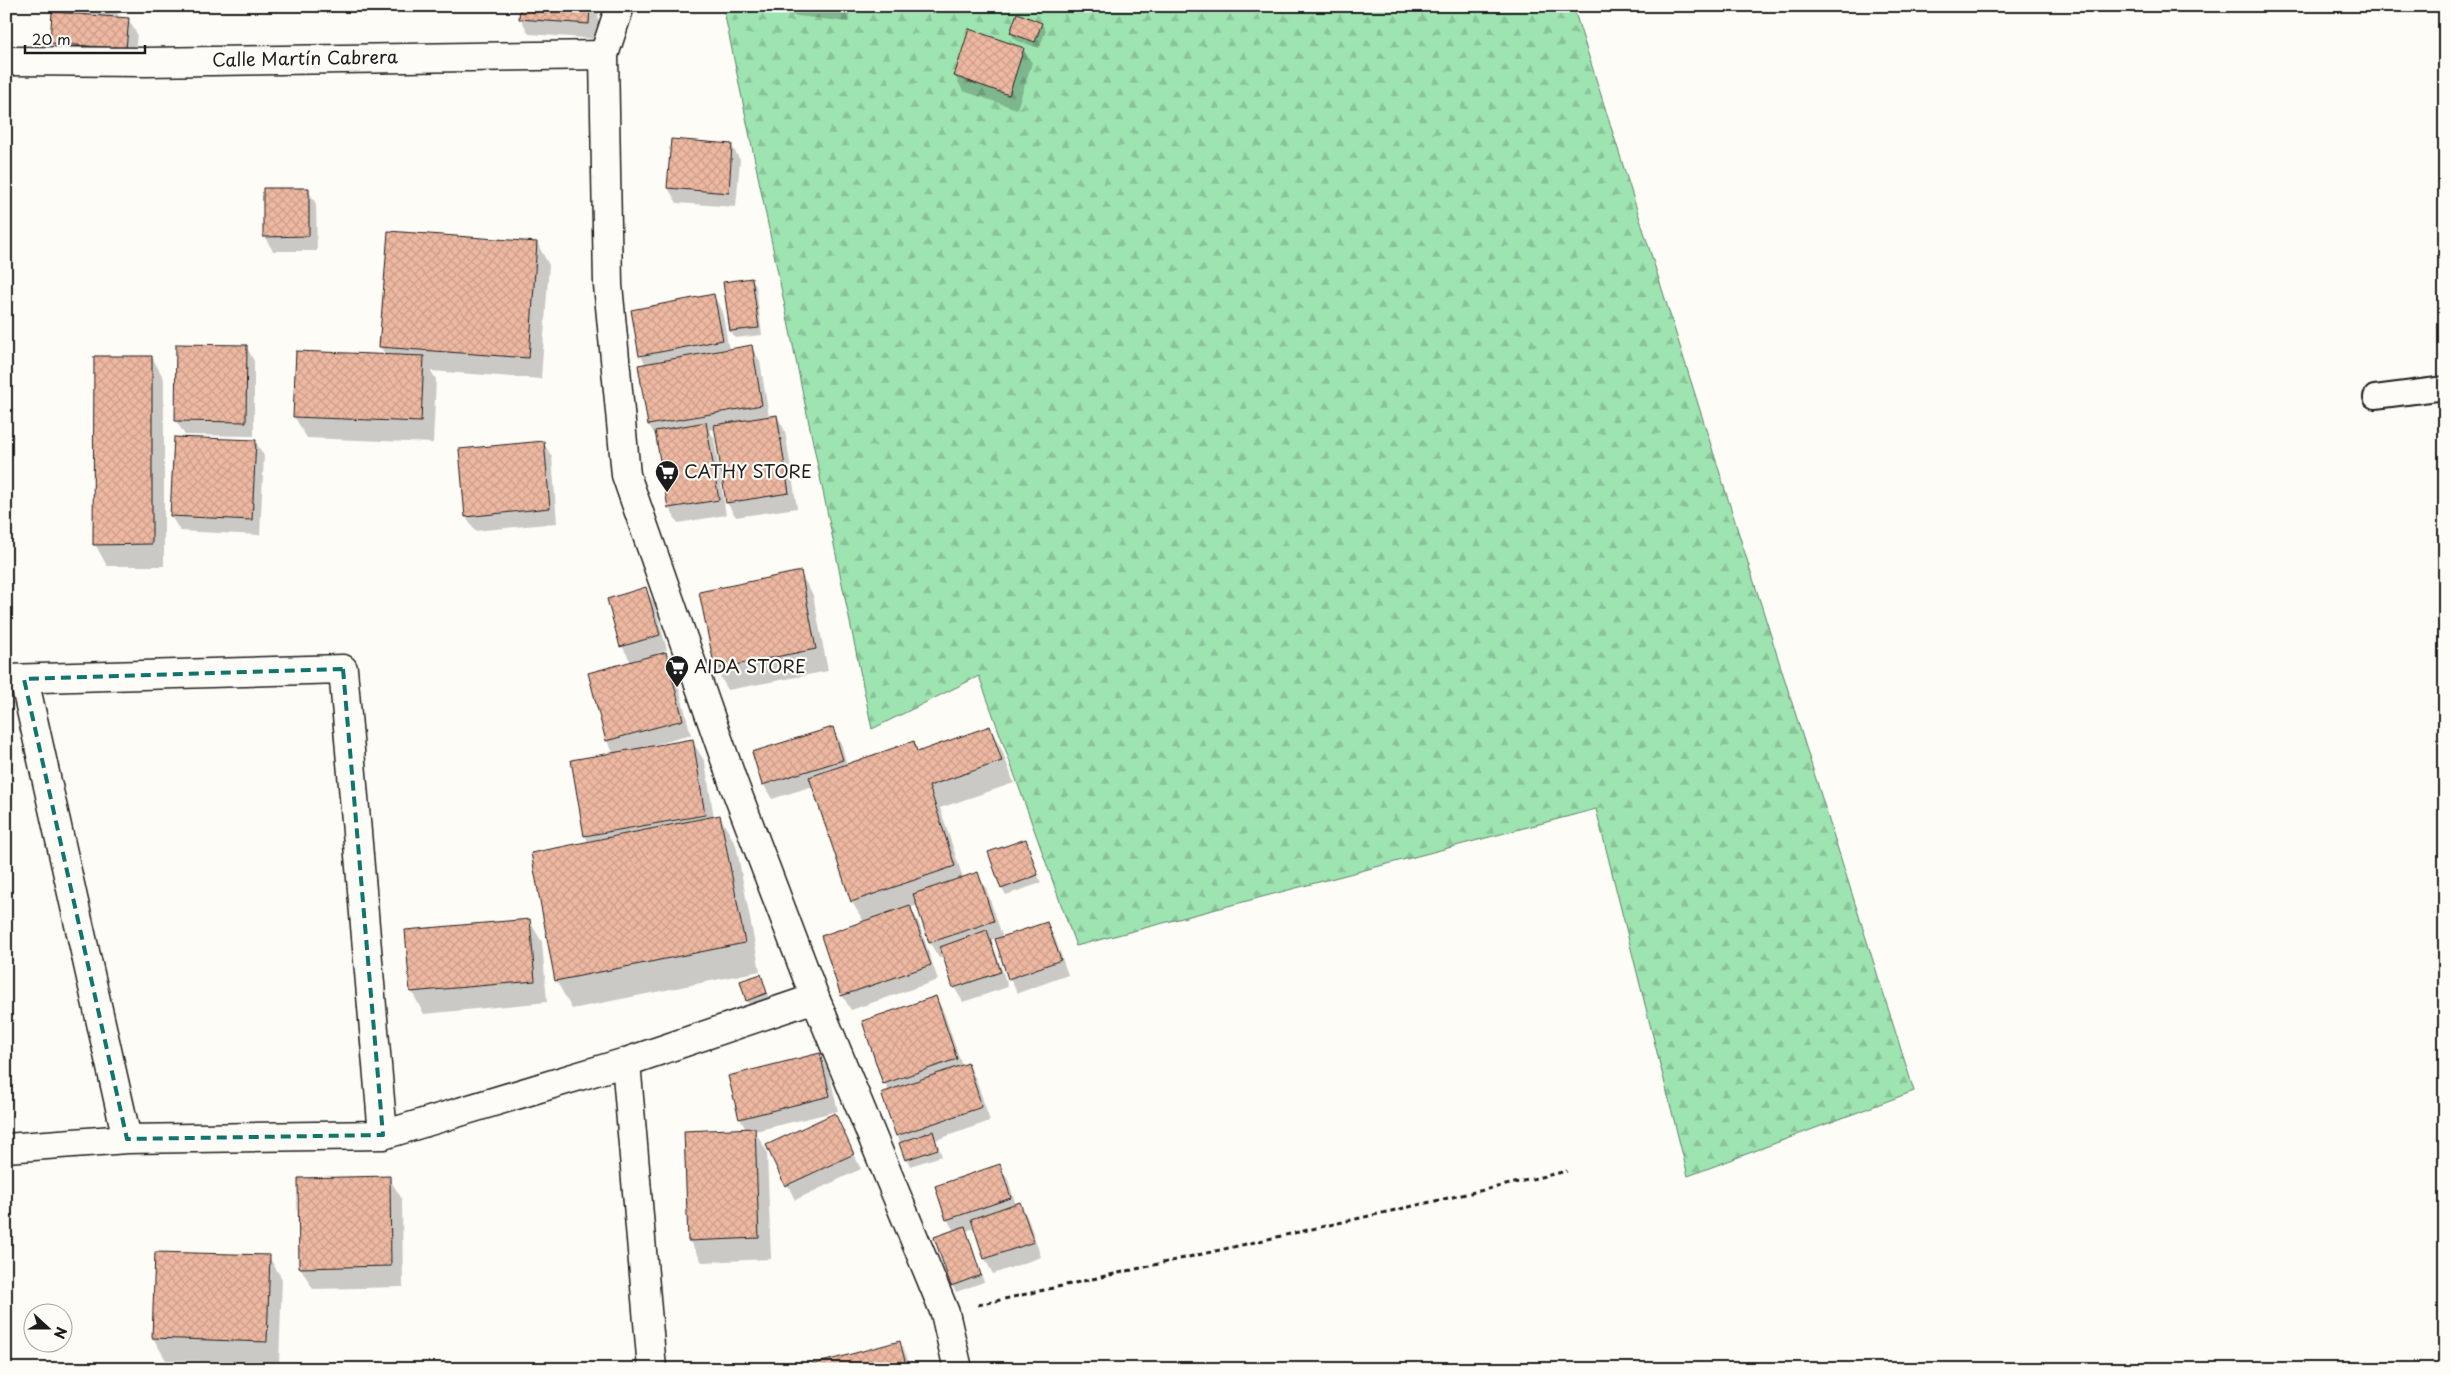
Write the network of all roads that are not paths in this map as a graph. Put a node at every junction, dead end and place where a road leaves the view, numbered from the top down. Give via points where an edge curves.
1 (620, 6) edge
2 (604, 55) junction
3 (6, 61) edge
4 (2445, 388) edge
5 (2375, 397) dead end
6 (15, 679) edge
7 (816, 998) junction
8 (626, 1062) junction
9 (383, 1135) junction
10 (127, 1139) junction
11 (6, 1148) edge
12 (652, 1369) edge
13 (958, 1369) edge

1 - 2 street
2 - 3 street, Calle Martín Cabrera
2 - 7 street via 608,285 626,475 732,782
4 - 5 lane
6 - 9 street via 343,669
6 - 10 street
7 - 8 street
7 - 13 street via 945,1313
8 - 9 street
8 - 12 street
9 - 10 street
10 - 11 street

